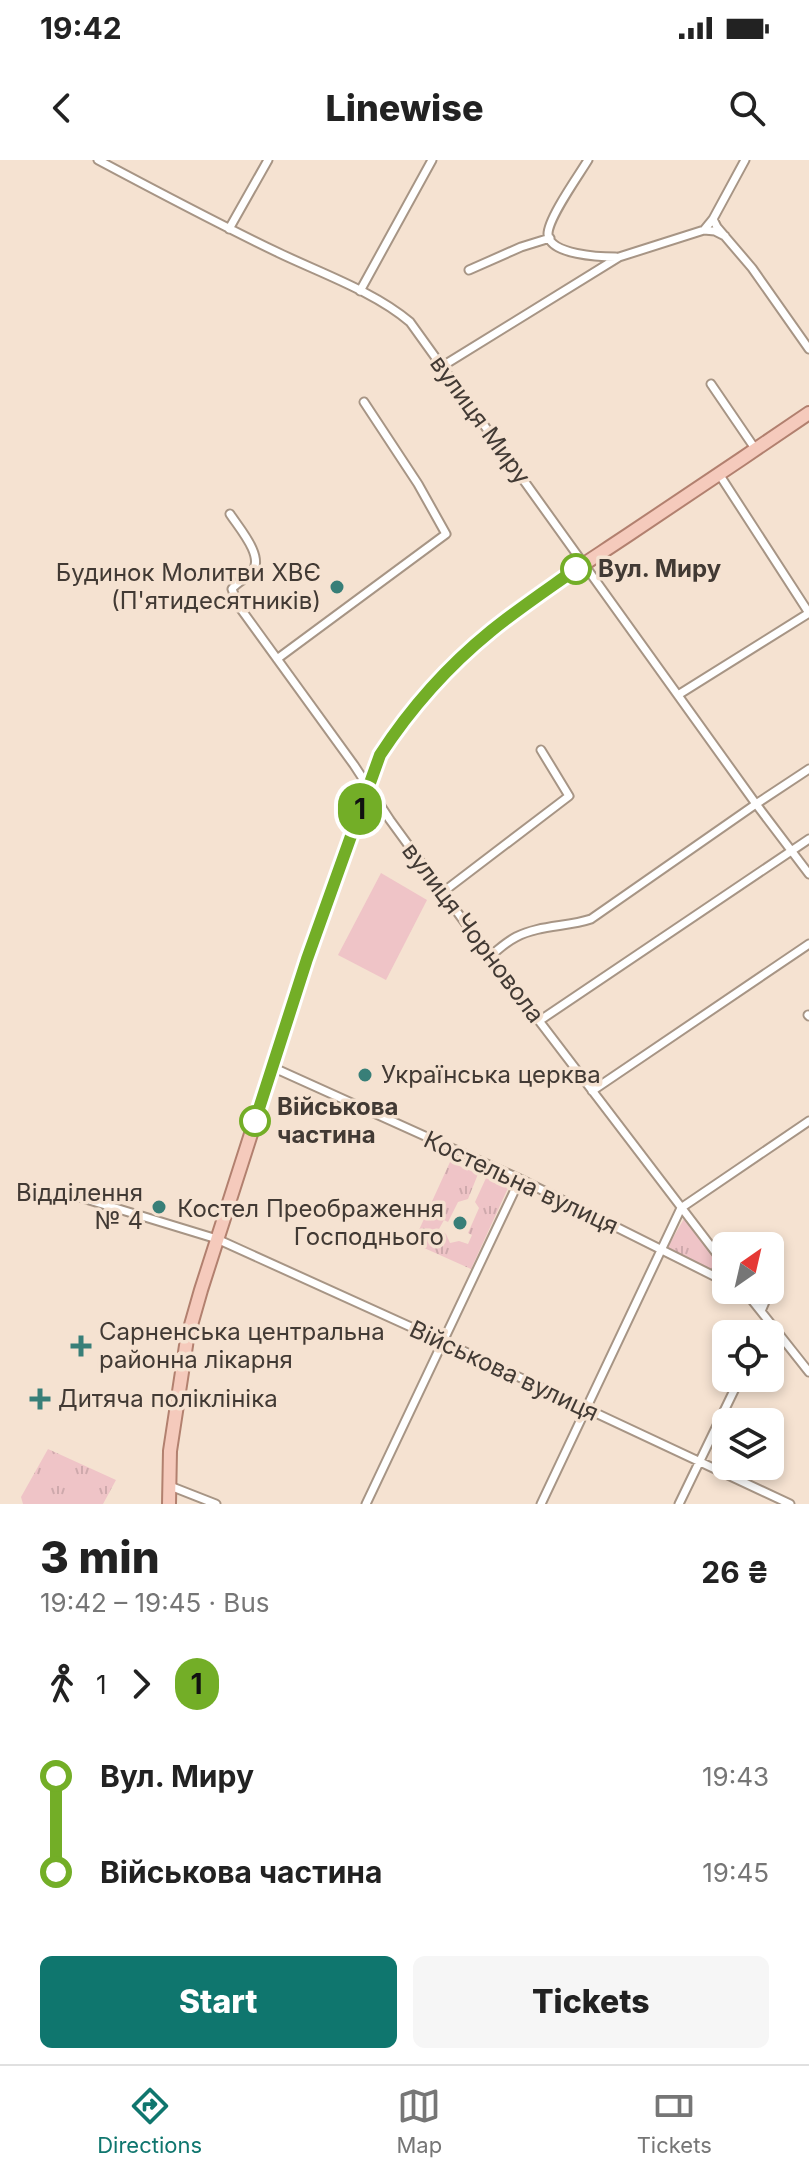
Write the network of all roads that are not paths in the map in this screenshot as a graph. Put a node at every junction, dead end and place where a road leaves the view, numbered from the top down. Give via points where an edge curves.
1 (98, 160) edge
2 (268, 160) edge
3 (432, 160) edge
4 (588, 160) edge
5 (745, 160) edge
6 (107, 162) edge
7 (713, 219) junction
8 (229, 229) junction
9 (704, 230) junction
10 (725, 236) junction
11 (550, 238) junction
12 (595, 257) junction
13 (619, 257) junction
14 (469, 270) dead end
15 (595, 271) junction
16 (360, 291) junction
17 (809, 333) edge
18 (806, 345) edge
19 (441, 367) junction
20 (711, 384) dead end
21 (364, 402) dead end
22 (809, 413) edge
23 (756, 450) junction
24 (719, 474) junction
25 (230, 514) dead end
26 (584, 564) junction
27 (809, 613) edge
28 (277, 659) junction
29 (678, 695) junction
30 (541, 750) dead end
31 (809, 769) edge
32 (368, 786) junction
33 (756, 804) junction
34 (809, 839) edge
35 (792, 850) junction
36 (809, 874) edge
37 (443, 892) junction
38 (809, 944) edge
39 (490, 956) junction
40 (539, 1021) junction
41 (272, 1067) junction
42 (592, 1091) junction
43 (809, 1121) edge
44 (520, 1179) junction
45 (76, 1196) dead end
46 (681, 1208) junction
47 (217, 1239) junction
48 (712, 1248) edge
49 (659, 1249) junction
50 (712, 1275) edge
51 (755, 1304) edge
52 (764, 1304) edge
53 (761, 1311) junction
54 (767, 1320) edge
55 (784, 1341) edge
56 (444, 1342) junction
57 (809, 1372) edge
58 (733, 1392) edge
59 (585, 1409) junction
60 (700, 1462) junction
61 (170, 1486) junction
62 (169, 1504) edge
63 (216, 1504) edge
64 (366, 1504) edge
65 (541, 1504) edge
66 (679, 1504) edge
67 (790, 1504) edge

1 - 6 street, вулиця Миру
2 - 8 street
3 - 16 street
4 - 11 street via 555,215
5 - 7 street
6 - 8 street, вулиця Миру
7 - 9 street
7 - 10 street
8 - 16 street, вулиця Миру
9 - 10 street
9 - 13 street
10 - 18 street
11 - 12 street via 558,248
11 - 14 street
12 - 13 street
12 - 15 street
13 - 15 street
15 - 19 street
16 - 19 street, вулиця Миру via 410,322
17 - 18 street
19 - 26 street, вулиця Миру
20 - 23 street
21 - 28 street via 446,534
22 - 23 main road
23 - 24 main road
24 - 26 main road
24 - 27 street
25 - 28 street, вулиця Чорновола via 257,564 232,589 234,597
26 - 29 street, вулиця Миру
26 - 32 main road via 459,658 399,725
27 - 29 street
28 - 32 street, вулиця Чорновола
29 - 33 street, вулиця Миру
30 - 37 street via 569,796
31 - 33 street
32 - 37 street, вулиця Чорновола
32 - 41 main road
33 - 35 street, вулиця Миру
33 - 39 street via 591,919 535,929
34 - 35 street
35 - 36 street, вулиця Миру
35 - 40 street
37 - 39 street, вулиця Чорновола
38 - 42 street
39 - 40 street, вулиця Чорновола
40 - 42 street, вулиця Чорновола
41 - 44 street, Костельна вулиця
41 - 47 main road
42 - 46 street, вулиця Чорновола
43 - 46 street
44 - 49 street, Костельна вулиця
44 - 56 street
45 - 47 street, Військова вулиця
46 - 48 street, вулиця Чорновола
46 - 49 street
47 - 56 street, Військова вулиця
47 - 61 main road via 187,1339 170,1451
49 - 50 street, Костельна вулиця
49 - 59 street
51 - 53 street
52 - 53 street
53 - 54 street
55 - 57 street
56 - 59 street, Військова вулиця
56 - 64 street
58 - 60 street
59 - 60 street, Військова вулиця
59 - 65 street
60 - 66 street
60 - 67 street, Військова вулиця
61 - 62 main road
61 - 63 street

